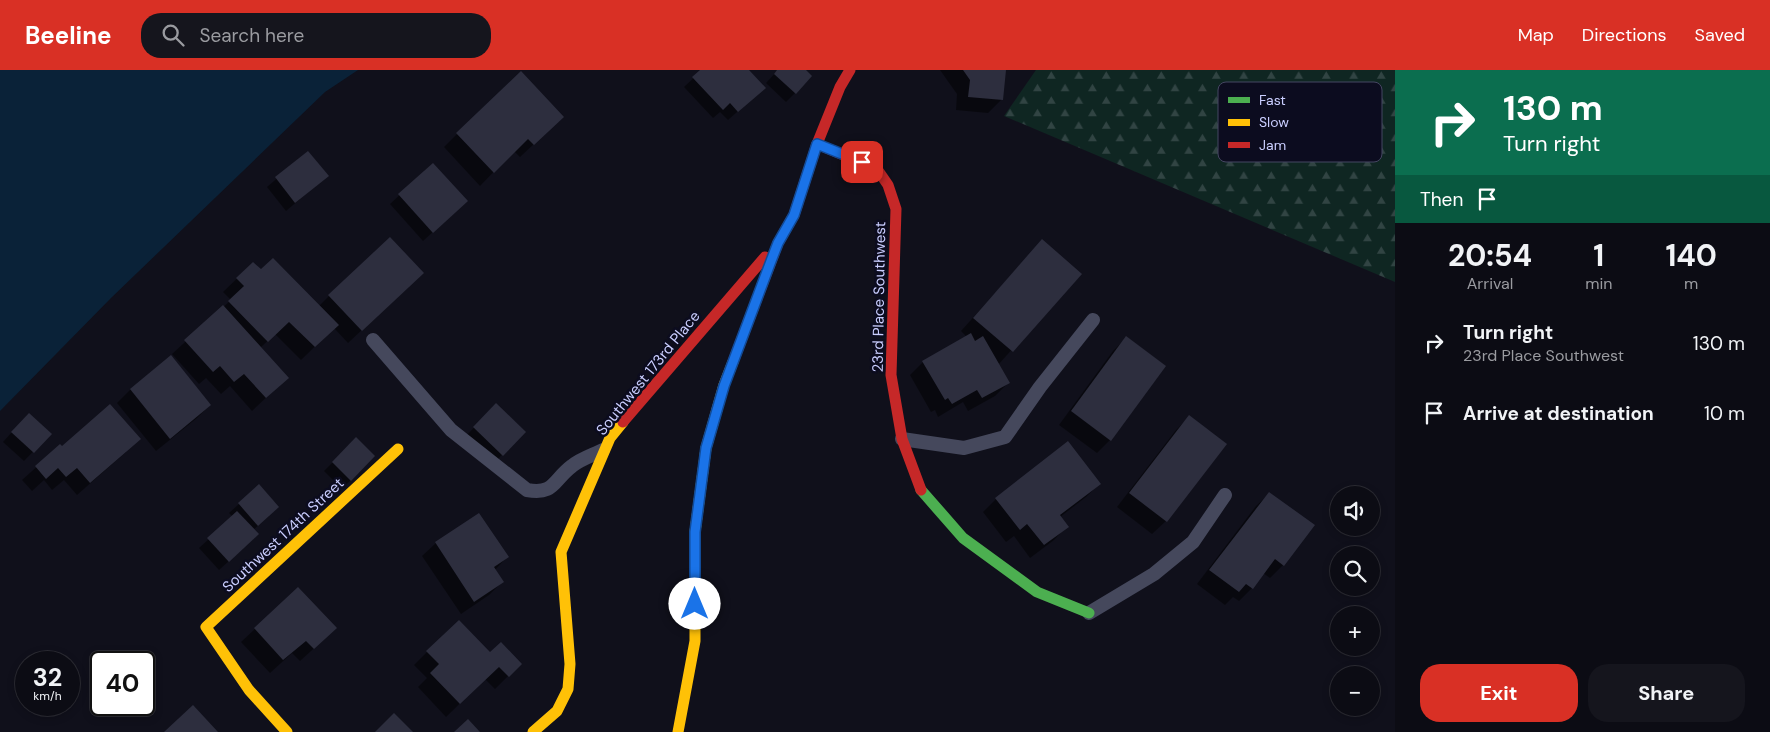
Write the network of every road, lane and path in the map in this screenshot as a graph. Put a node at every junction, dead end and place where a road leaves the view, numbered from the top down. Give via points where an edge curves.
1 (850, 70) edge
2 (817, 144) junction
3 (778, 243) junction
4 (1093, 320) dead end
5 (373, 340) dead end
6 (902, 439) junction
7 (606, 448) junction
8 (398, 449) dead end
9 (1225, 495) dead end
10 (1089, 612) joint
11 (288, 732) edge
12 (533, 732) edge
13 (678, 732) edge

1 - 2 street
2 - 3 street via 794,215
2 - 6 street, 23rd Place Southwest via 877,169 888,185 896,209 891,375
3 - 7 street, Southwest 173rd Place via 644,396 610,438
3 - 13 street via 724,386 706,448 695,532 695,641
4 - 6 lane via 1040,387 1006,437 964,448
5 - 7 lane via 451,430 527,490 549,489 572,466
6 - 10 street, 23rd Place Southwest via 922,493 962,538 1037,592
7 - 12 street, Southwest 173rd Place via 561,552 570,664 568,689 557,711
8 - 11 street, Southwest 174th Street via 206,627 249,690
9 - 10 lane via 1193,542 1154,574

